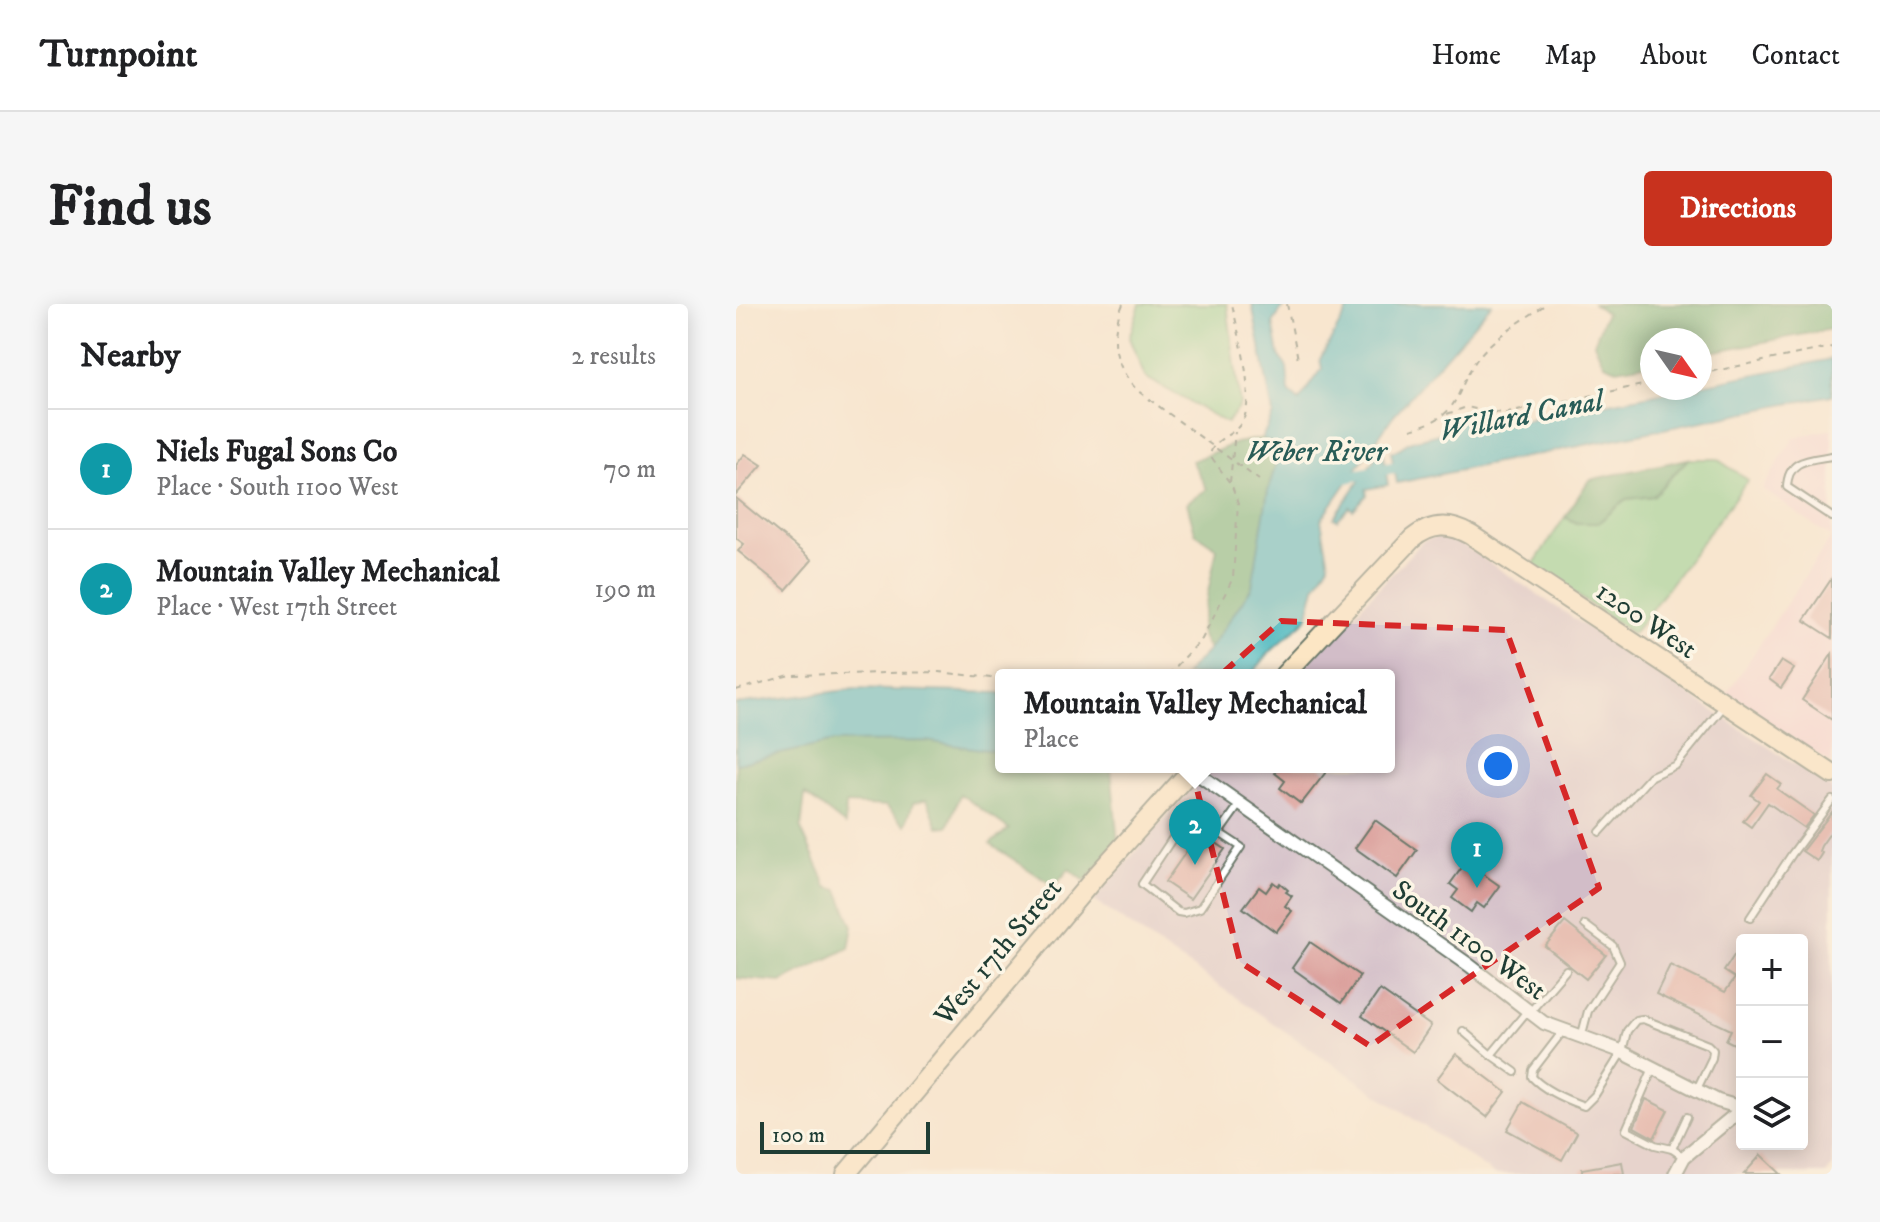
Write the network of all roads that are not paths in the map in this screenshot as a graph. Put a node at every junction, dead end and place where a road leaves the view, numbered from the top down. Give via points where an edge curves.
1 (1832, 456) edge
2 (1832, 517) edge
3 (1290, 669) edge
4 (1726, 704) junction
5 (1189, 773) edge
6 (1199, 773) edge
7 (1832, 774) edge
8 (1832, 800) edge
9 (1239, 805) junction
10 (1600, 832) dead end
11 (1219, 833) junction
12 (1750, 918) dead end
13 (1585, 925) dead end
14 (1566, 970) dead end
15 (1529, 1011) junction
16 (1463, 1031) dead end
17 (1563, 1031) junction
18 (1581, 1038) junction
19 (1622, 1052) junction
20 (1491, 1055) junction
21 (1653, 1068) junction
22 (1515, 1072) dead end
23 (1697, 1090) junction
24 (1718, 1101) junction
25 (1736, 1106) edge
26 (1736, 1113) edge
27 (1687, 1117) dead end
28 (1715, 1131) junction
29 (1672, 1149) junction
30 (1684, 1157) junction
31 (846, 1174) edge
32 (1675, 1174) edge

1 - 2 lane via 1798,462 1787,487
3 - 4 street, 1200 West via 1412,539 1427,529 1447,526 1461,530
4 - 7 street, 1200 West
4 - 10 lane via 1676,765 1651,776
5 - 31 street, West 17th Street
6 - 9 street, South 1100 West
8 - 12 lane
9 - 11 lane
9 - 15 street, South 1100 West
11 - 11 lane via 1241,847 1200,908 1178,912 1144,887 1143,880 1188,815
13 - 18 lane via 1613,946 1620,962 1588,1011
14 - 15 lane
15 - 17 street, South 1100 West
15 - 20 lane
16 - 20 lane
17 - 18 street, South 1100 West
17 - 19 lane via 1532,1077 1584,1106
18 - 19 street, South 1100 West
19 - 21 street, South 1100 West
19 - 23 lane via 1627,1031 1643,1019 1708,1045 1712,1058
20 - 22 lane
21 - 23 street, South 1100 West
21 - 29 lane via 1626,1130
23 - 24 street, South 1100 West
24 - 25 street, South 1100 West
24 - 28 street
26 - 28 street
27 - 29 lane
28 - 30 street
29 - 30 lane
30 - 32 street

